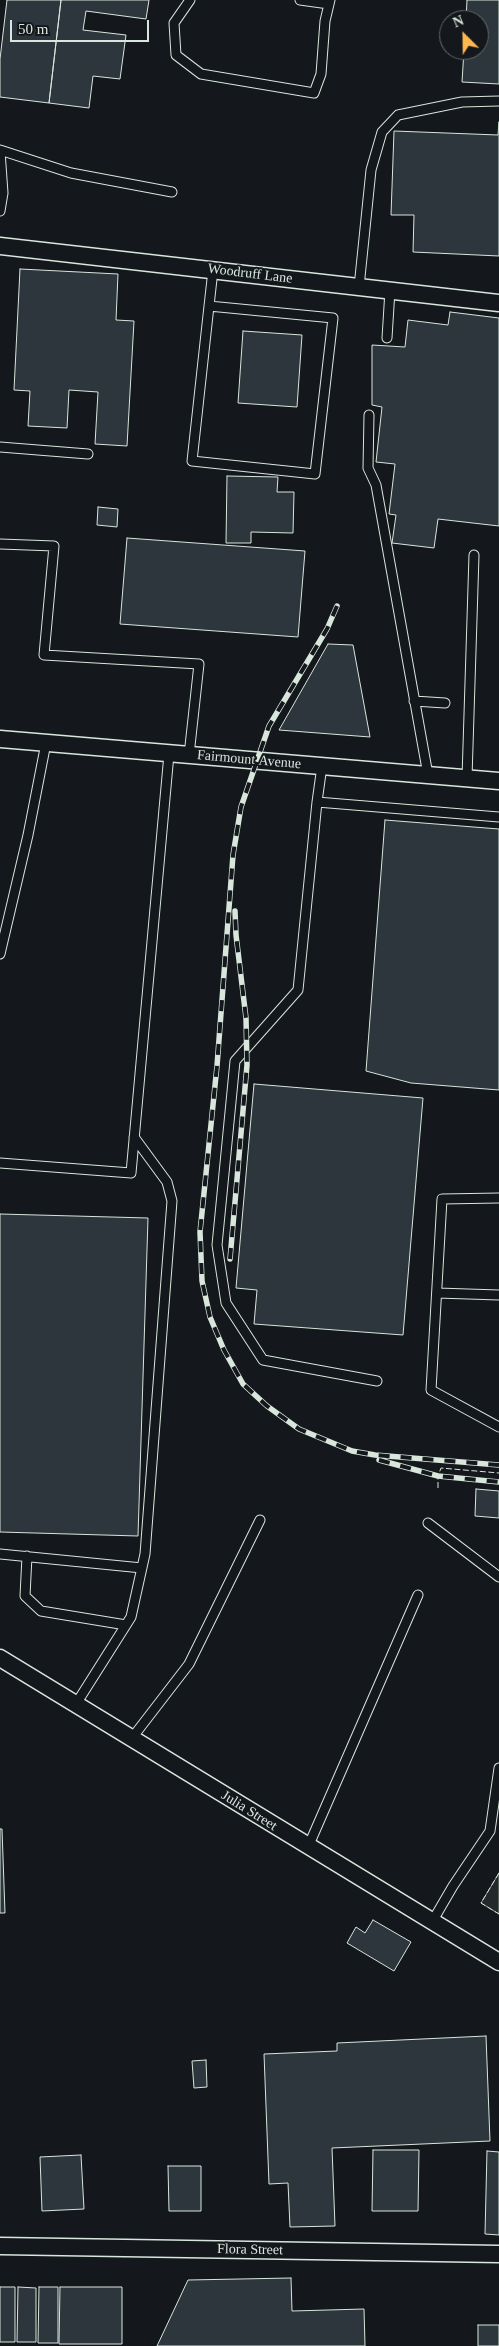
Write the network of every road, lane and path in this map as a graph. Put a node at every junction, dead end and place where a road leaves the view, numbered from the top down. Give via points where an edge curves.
1 (190, 0) edge
2 (300, 0) edge
3 (330, 2) edge
4 (499, 101) edge
5 (0, 151) edge
6 (172, 192) dead end
7 (0, 212) edge
8 (0, 246) edge
9 (213, 270) junction
10 (359, 287) junction
11 (390, 290) junction
12 (499, 303) edge
13 (209, 306) junction
14 (387, 338) dead end
15 (369, 415) dead end
16 (0, 447) edge
17 (88, 454) dead end
18 (0, 544) edge
19 (474, 555) dead end
20 (414, 701) junction
21 (445, 703) dead end
22 (0, 738) edge
23 (46, 742) junction
24 (169, 754) junction
25 (189, 755) junction
26 (322, 766) junction
27 (428, 775) junction
28 (467, 778) junction
29 (499, 781) edge
30 (318, 802) junction
31 (499, 817) edge
32 (0, 954) edge
33 (134, 1137) junction
34 (0, 1163) edge
35 (499, 1198) edge
36 (437, 1293) junction
37 (499, 1295) edge
38 (377, 1381) dead end
39 (499, 1427) edge
40 (260, 1520) dead end
41 (428, 1523) dead end
42 (0, 1554) edge
43 (27, 1556) junction
44 (142, 1568) junction
45 (499, 1577) edge
46 (418, 1595) dead end
47 (126, 1625) junction
48 (0, 1658) edge
49 (76, 1704) junction
50 (132, 1738) junction
51 (499, 1768) edge
52 (494, 1832) edge
53 (308, 1847) junction
54 (432, 1922) junction
55 (499, 1962) edge
56 (0, 2246) edge
57 (499, 2254) edge

1 - 3 lane via 174,23 176,55 201,74 314,93 322,74 325,21
2 - 3 lane
4 - 10 lane via 462,102 398,115 382,132 371,170
5 - 6 lane via 71,174
5 - 7 lane
8 - 9 street, Woodruff Lane
9 - 10 street, Woodruff Lane
9 - 13 lane
10 - 11 street, Woodruff Lane
11 - 12 street, Woodruff Lane
11 - 14 lane
13 - 13 lane via 192,461 315,474 333,318
15 - 20 lane via 368,468 376,486
16 - 17 lane
18 - 25 lane via 54,546 44,655 199,664
19 - 28 lane
20 - 21 lane
20 - 27 lane
22 - 23 street, Fairmount Avenue
23 - 24 street, Fairmount Avenue
23 - 32 lane
24 - 25 street, Fairmount Avenue
24 - 33 lane
25 - 26 street, Fairmount Avenue
26 - 27 street, Fairmount Avenue
26 - 30 lane
27 - 28 street, Fairmount Avenue
28 - 29 street, Fairmount Avenue
30 - 31 lane
30 - 38 lane via 298,990 235,1061 217,1246 226,1303 263,1360
33 - 34 lane via 131,1173
33 - 44 lane via 167,1182 172,1201
35 - 36 lane via 442,1199
36 - 37 lane
36 - 39 lane via 431,1390
40 - 50 lane via 189,1664
41 - 45 lane
42 - 43 lane
43 - 44 lane
43 - 47 lane via 25,1596 41,1611
44 - 47 lane via 131,1617
46 - 53 lane
47 - 49 lane
48 - 49 street, Julia Street
49 - 50 street, Julia Street
50 - 53 street, Julia Street
51 - 52 lane
52 - 54 lane via 453,1886
53 - 54 street, Julia Street
54 - 55 street, Julia Street
56 - 57 street, Flora Street

